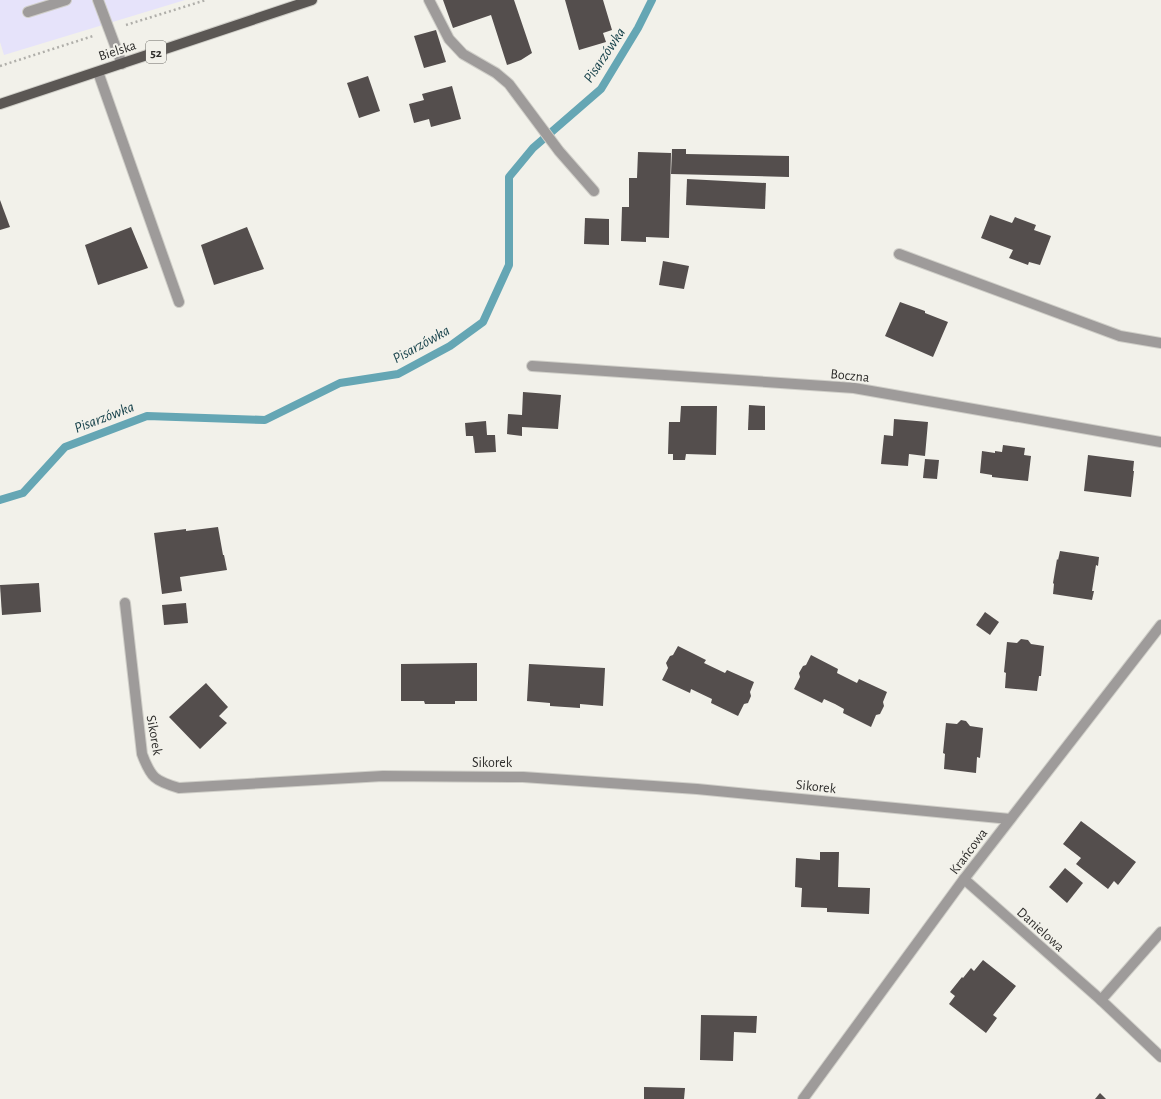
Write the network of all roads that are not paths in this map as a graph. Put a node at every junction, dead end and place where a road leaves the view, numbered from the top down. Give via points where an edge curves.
1 (66, 0) edge
2 (98, 0) edge
3 (312, 0) edge
4 (429, 0) edge
5 (28, 12) dead end
6 (122, 64) junction
7 (98, 72) junction
8 (0, 104) edge
9 (594, 191) dead end
10 (899, 254) dead end
11 (179, 302) dead end
12 (1161, 343) edge
13 (532, 366) dead end
14 (1161, 442) edge
15 (125, 603) dead end
16 (1161, 625) edge
17 (1010, 819) junction
18 (964, 879) junction
19 (1161, 932) edge
20 (1101, 1000) junction
21 (1161, 1057) edge
22 (803, 1099) edge

1 - 5 street
2 - 6 street
3 - 6 main road, Bielska / 52
4 - 9 street via 449,39 463,54 496,73 509,84 559,151
6 - 7 main road, Bielska / 52
7 - 8 main road, Bielska / 52
7 - 11 street
10 - 12 street via 1120,336
13 - 14 street, Boczna via 854,388
15 - 17 street, Sikorek via 142,754 148,771 160,782 179,788 383,776 523,777 697,789
16 - 17 street, Krańcowa
17 - 18 street, Krańcowa
18 - 20 street, Danielowa
18 - 22 street, Krańcowa
19 - 20 street
20 - 21 street, Danielowa

